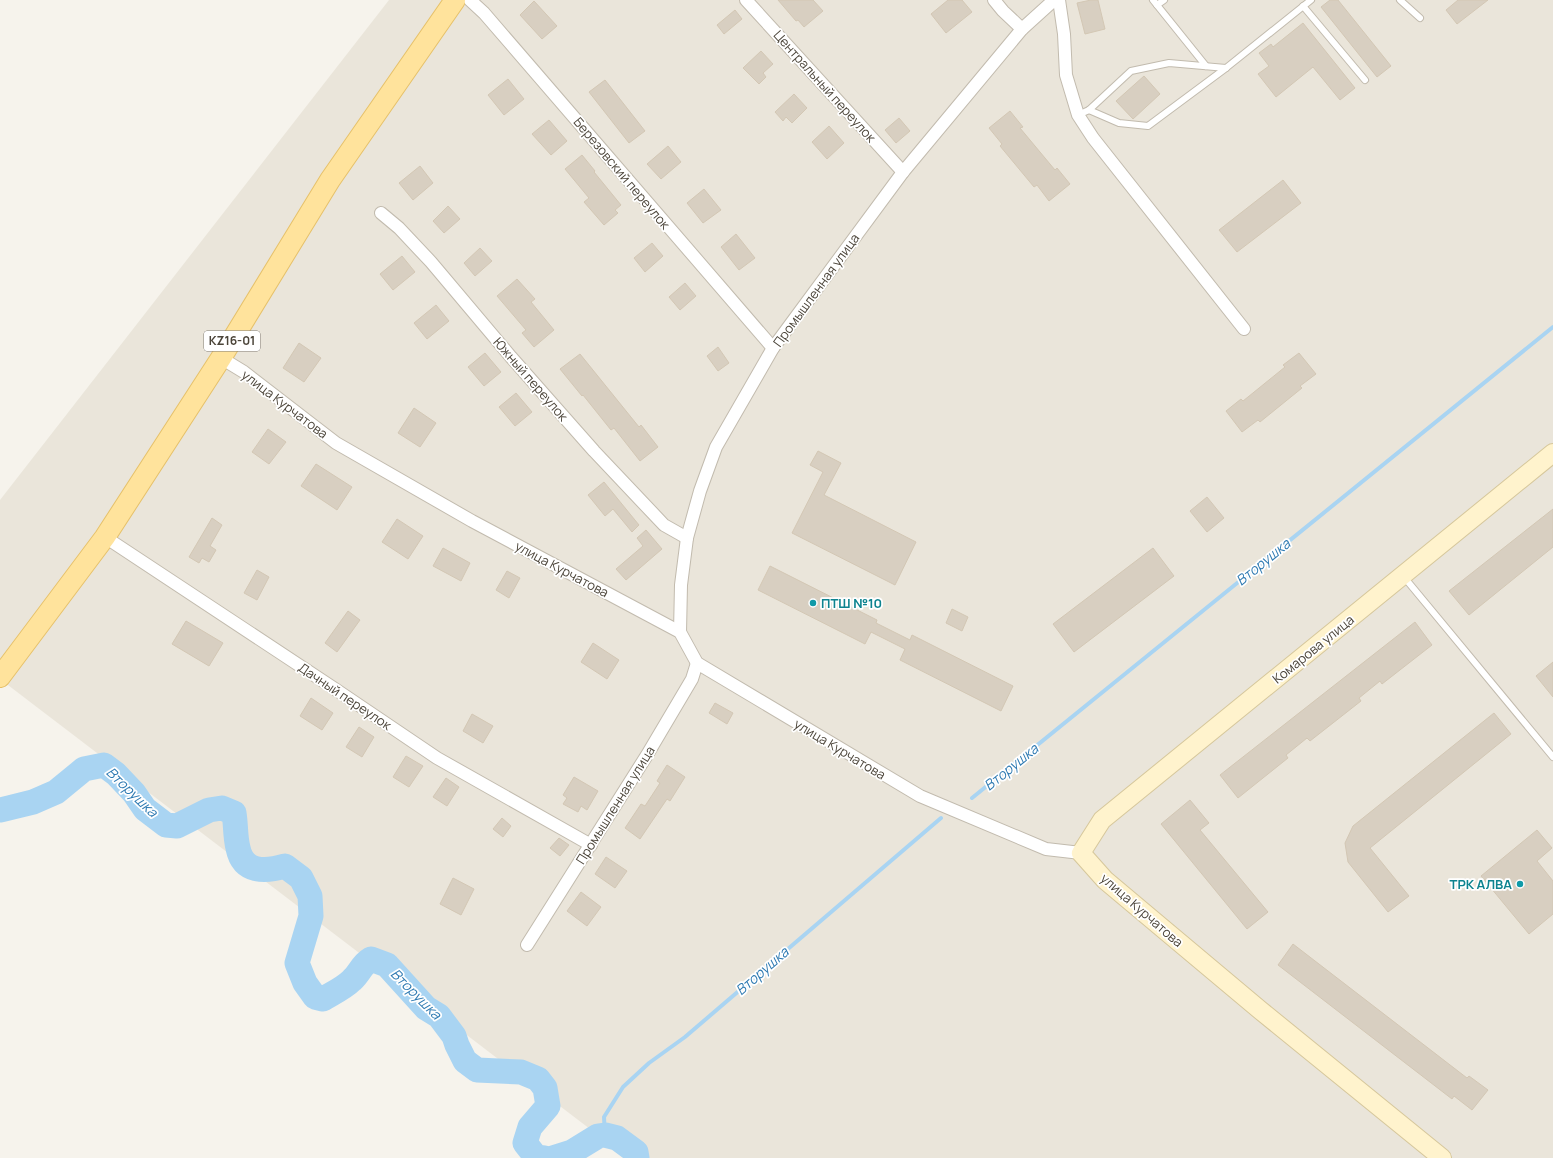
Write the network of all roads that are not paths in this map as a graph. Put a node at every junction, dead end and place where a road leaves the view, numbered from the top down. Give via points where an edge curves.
1 (455, 0) edge
2 (470, 0) edge
3 (746, 0) edge
4 (994, 0) edge
5 (1054, 0) edge
6 (1059, 0) edge
7 (1164, 0) edge
8 (1311, 0) edge
9 (1400, 0) edge
10 (1155, 3) edge
11 (1304, 6) junction
12 (1420, 18) dead end
13 (1022, 29) junction
14 (1206, 66) junction
15 (1226, 68) junction
16 (1364, 80) dead end
17 (1084, 112) junction
18 (903, 172) junction
19 (381, 213) dead end
20 (1244, 329) dead end
21 (773, 348) junction
22 (221, 358) junction
23 (1553, 453) edge
24 (105, 537) junction
25 (687, 538) junction
26 (1403, 576) junction
27 (680, 632) junction
28 (697, 663) junction
29 (0, 677) edge
30 (1553, 757) edge
31 (591, 845) junction
32 (1081, 853) junction
33 (527, 945) dead end
34 (1442, 1158) edge

1 - 22 main road, KZ16-01 via 330,180
2 - 21 street, Березовский переулок via 500,31
3 - 18 street, Центральный переулок
4 - 13 street
5 - 13 street, Промышленная улица
6 - 17 street via 1066,75
7 - 10 lane
8 - 11 lane
9 - 12 lane
10 - 14 lane
11 - 15 lane
11 - 16 lane
13 - 18 street, Промышленная улица
14 - 15 lane
14 - 17 lane via 1169,63 1131,71
15 - 17 lane via 1148,126 1119,123
17 - 20 street via 1093,138
18 - 21 street, Промышленная улица
19 - 25 street, Южный переулок via 399,228 430,262 594,451 664,525
21 - 25 street, Промышленная улица via 716,447
22 - 24 main road, KZ16-01
22 - 27 street, улица Курчатова via 244,372 336,443 472,521
23 - 26 street, Комарова улица
24 - 29 main road, KZ16-01
24 - 31 street, Дачный переулок via 436,758
25 - 27 street, Промышленная улица via 681,585
26 - 30 lane
26 - 32 street, Комарова улица via 1102,820
27 - 28 street
28 - 31 street, Промышленная улица via 692,679
28 - 32 street, улица Курчатова via 920,796 1046,849
31 - 33 street, Промышленная улица
32 - 34 street, улица Курчатова via 1105,880

